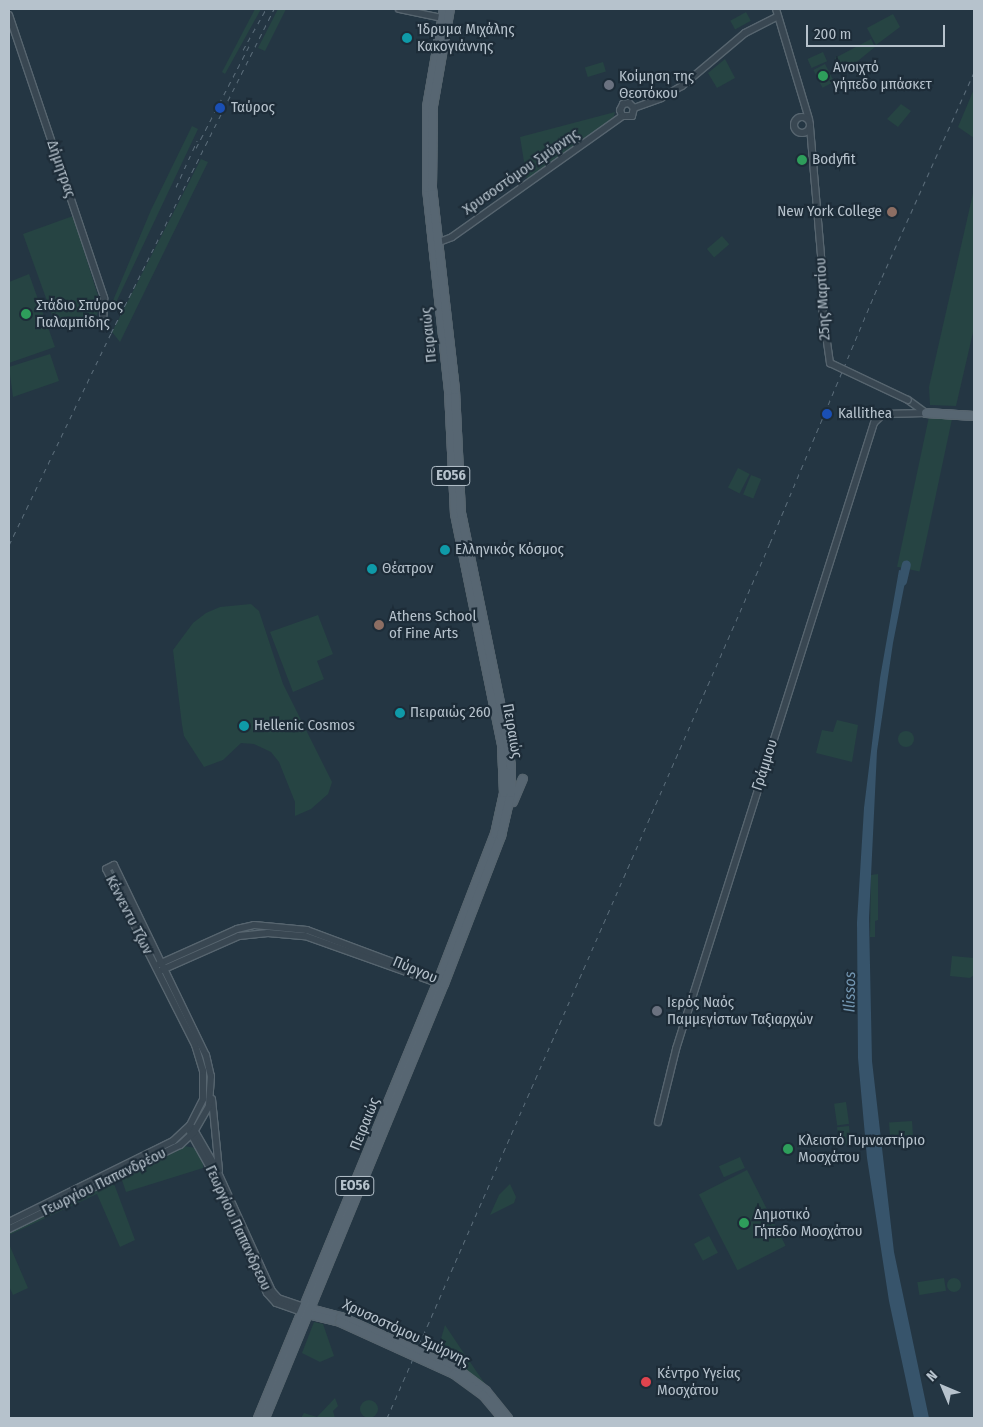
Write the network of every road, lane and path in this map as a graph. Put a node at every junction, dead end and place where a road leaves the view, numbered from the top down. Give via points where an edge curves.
1 (399, 9) edge
2 (444, 9) edge
3 (450, 9) edge
4 (776, 9) edge
5 (9, 15) edge
6 (776, 17) junction
7 (445, 19) junction
8 (804, 100) junction
9 (634, 108) junction
10 (622, 116) junction
11 (798, 117) junction
12 (809, 119) junction
13 (810, 127) junction
14 (804, 133) junction
15 (812, 149) junction
16 (436, 244) junction
17 (103, 323) dead end
18 (926, 413) junction
19 (974, 416) edge
20 (523, 779) dead end
21 (506, 818) junction
22 (160, 967) junction
23 (440, 982) junction
24 (211, 1096) junction
25 (658, 1122) dead end
26 (191, 1129) junction
27 (182, 1144) junction
28 (201, 1149) junction
29 (220, 1176) junction
30 (9, 1222) edge
31 (9, 1229) edge
32 (318, 1290) junction
33 (306, 1311) junction
34 (328, 1312) junction
35 (340, 1320) junction
36 (258, 1418) edge
37 (265, 1418) edge
38 (502, 1418) edge
39 (508, 1418) edge

1 - 7 street
2 - 7 main road, Πειραιώς / ΕΟ56
3 - 7 main road, Πειραιώς / ΕΟ56
4 - 6 street
5 - 17 street, Δήμητρας via 104,298
6 - 8 street
6 - 9 street, Χρυσοστόμου Σμύρνης via 745,33 682,86 662,98
7 - 16 main road, Πειραιώς / ΕΟ56 via 431,128
8 - 11 street
8 - 12 street
9 - 10 street, Χρυσοστόμου Σμύρνης via 632,116
9 - 10 street, Χρυσοστόμου Σμύρνης via 629,103 623,104
10 - 16 street, Χρυσοστόμου Σμύρνης via 452,238
11 - 12 street
11 - 14 street via 794,128
12 - 13 street, 25ης Μαρτίου
13 - 14 street
13 - 15 street, 25ης Μαρτίου
14 - 15 street
15 - 18 street, 25ης Μαρτίου, bridge via 823,278 822,307 830,363 908,400
16 - 21 main road, Πειραιώς / ΕΟ56 via 456,390 461,513 511,766
16 - 23 main road, Πειραιώς / ΕΟ56 via 449,396 454,513 502,745 505,782 495,834
18 - 19 main road
18 - 25 street, Γράμμου via 883,414 874,423 676,1049
20 - 21 main road
21 - 23 main road, Πειραιώς / ΕΟ56
22 - 22 street, Κέννεντυ Τζων via 114,865 106,870
22 - 23 street, Πύργου via 237,929 254,925 307,930
22 - 24 street, Κέννεντυ Τζων via 206,1055
22 - 26 street, Κέννεντυ Τζων via 204,1071 205,1094
23 - 32 main road, Πειραιώς / ΕΟ56
23 - 33 main road, Πειραιώς / ΕΟ56
24 - 26 street, Κέννεντυ Τζων via 206,1112
24 - 29 street
26 - 27 street, Γεωργίου Παπανδρέου
26 - 28 street, Γεωργίου Παπανδρεου
26 - 29 street, Γεωργίου Παπανδρεου
26 - 30 street, Γεωργίου Παπανδρέου via 164,1146
27 - 28 street via 191,1143
27 - 31 street, Γεωργίου Παπανδρέου
28 - 33 street, Γεωργίου Παπανδρεου via 267,1294 276,1303
29 - 33 street, Γεωργίου Παπανδρεου via 272,1291 278,1298
32 - 33 main road, Πειραιώς / ΕΟ56
32 - 34 main road via 320,1304
33 - 34 main road, Χρυσοστόμου Σμύρνης
33 - 35 main road, Χρυσοστόμου Σμύρνης
33 - 36 main road, Πειραιώς / ΕΟ56
33 - 37 main road, Πειραιώς / ΕΟ56
34 - 35 main road, Χρυσοστόμου Σμύρνης
35 - 38 main road, Χρυσοστόμου Σμύρνης, bridge via 460,1377
35 - 39 main road, Χρυσοστόμου Σμύρνης, bridge via 462,1372 486,1391

